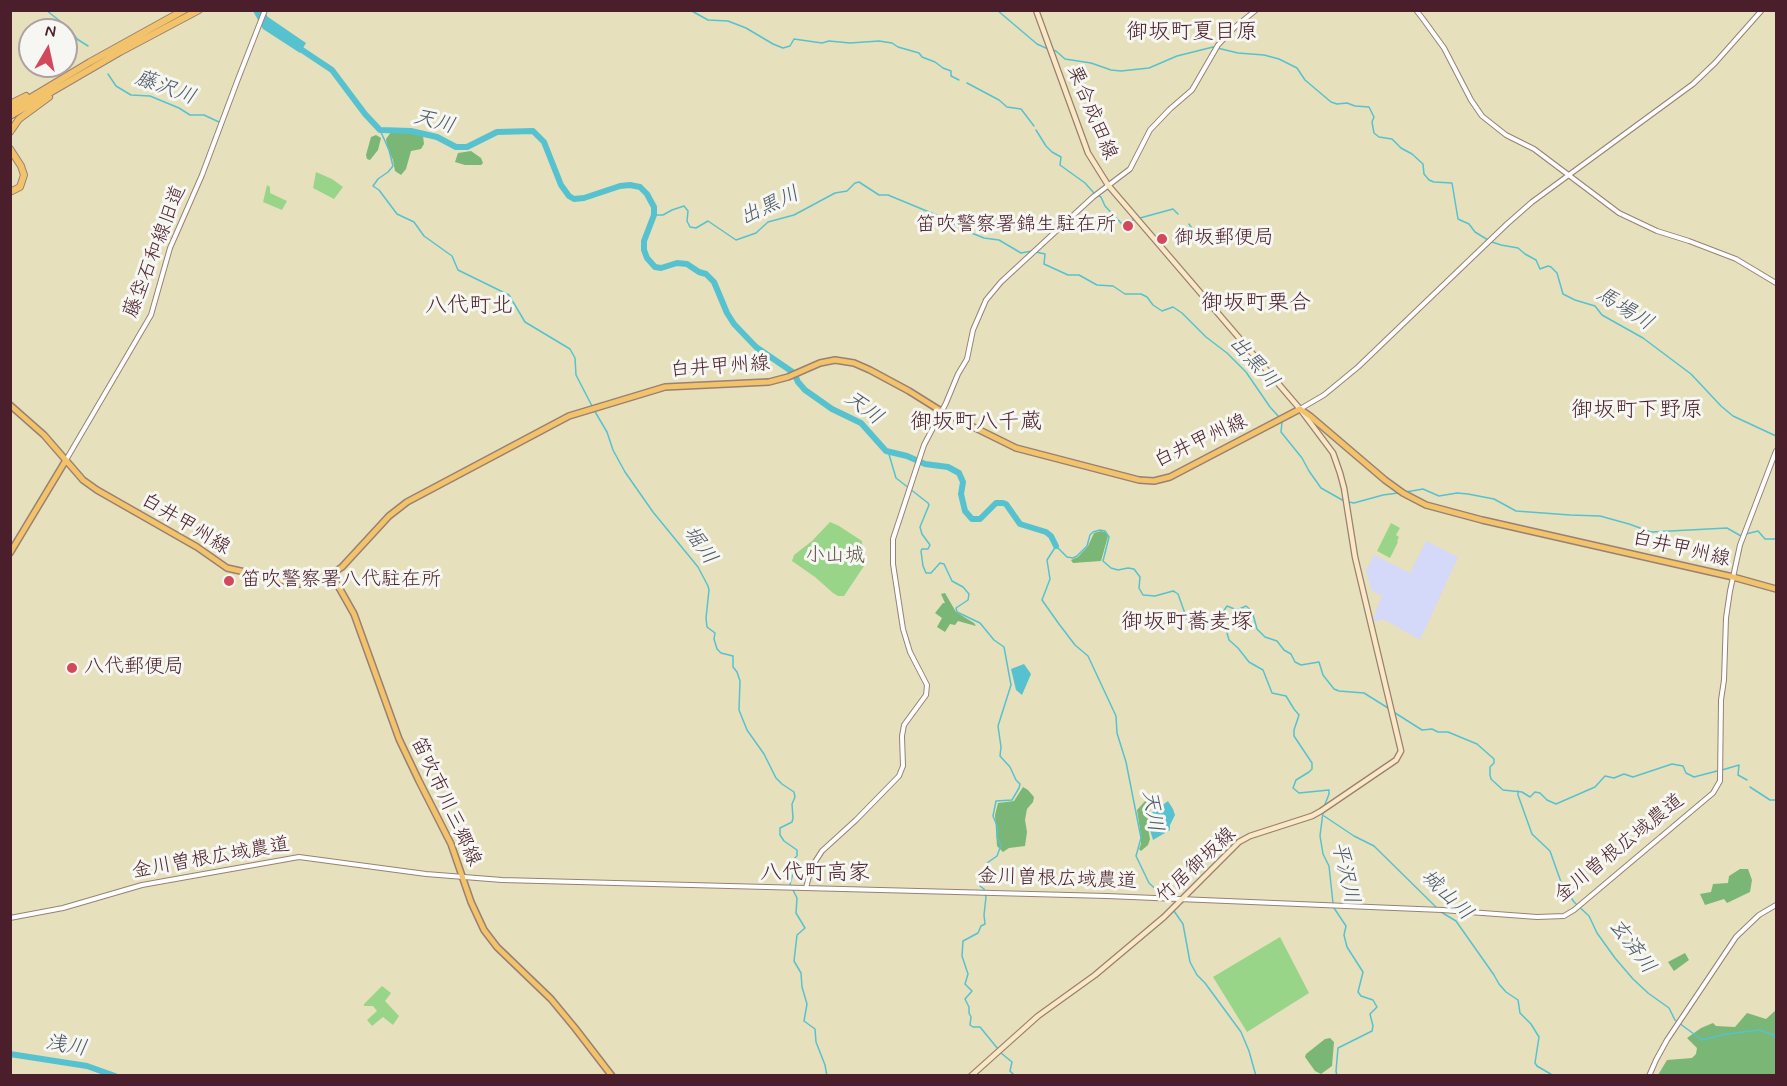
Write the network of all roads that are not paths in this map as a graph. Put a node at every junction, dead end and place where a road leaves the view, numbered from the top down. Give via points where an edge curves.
1 (184, 10) edge
2 (199, 10) edge
3 (1036, 10) edge
4 (1256, 10) edge
5 (1416, 10) edge
6 (1762, 10) edge
7 (266, 11) edge
8 (90, 62) junction
9 (79, 75) junction
10 (10, 104) edge
11 (10, 110) edge
12 (10, 116) edge
13 (10, 132) edge
14 (10, 149) edge
15 (1569, 174) junction
16 (1107, 185) junction
17 (10, 192) edge
18 (1776, 283) edge
19 (10, 405) edge
20 (1300, 409) junction
21 (941, 411) junction
22 (1776, 451) edge
23 (66, 460) junction
24 (10, 553) edge
25 (332, 575) junction
26 (1733, 577) junction
27 (1776, 589) edge
28 (464, 877) junction
29 (806, 888) junction
30 (1182, 899) junction
31 (1776, 905) edge
32 (10, 918) edge
33 (612, 1076) edge
34 (971, 1076) edge
35 (1649, 1076) edge

1 - 8 highway
2 - 9 highway
3 - 16 main road, 栗合成田線 via 1088,153
4 - 16 street via 1234,27 1217,47 1192,90 1150,130 1130,169
5 - 15 street via 1444,48 1482,116
6 - 15 street via 1693,84
7 - 23 street, 藤垈石和線旧道 via 170,248 151,315
8 - 10 highway
8 - 11 highway
9 - 12 highway
9 - 13 highway via 26,113
14 - 17 highway via 24,175 20,187
15 - 18 street via 1619,213 1736,259
15 - 20 street via 1490,240 1358,367
16 - 20 main road, 栗合成田線
16 - 21 street via 994,288 973,330 967,359
19 - 23 main road, 白井甲州線
20 - 21 main road, 白井甲州線 via 1179,473 1145,481 1016,448
20 - 26 main road, 白井甲州線 via 1385,480 1426,505
20 - 30 main road, 竹居御坂線 via 1333,453 1340,473 1355,556 1401,748 1398,758 1323,810 1244,839
21 - 25 main road, 白井甲州線 via 854,363 835,360 776,381 665,387 569,416 407,502
21 - 29 street via 916,464 892,550 903,629 927,685 926,695 904,725 903,766 899,776 822,851 811,868
22 - 26 street, 金川曽根広域農道 via 1744,535
23 - 24 main road
23 - 25 main road, 白井甲州線 via 83,480 227,568 299,584
25 - 28 main road, 笛吹市川三郷線 via 354,614 399,739
26 - 27 main road, 白井甲州線
26 - 30 street, 金川曽根広域農道 via 1726,618 1720,781 1706,799 1564,916
28 - 29 street, 金川曽根広域農道
28 - 32 street, 金川曽根広域農道 via 299,857 142,885 63,908
28 - 33 main road, 笛吹市川三郷線 via 484,930 551,999
29 - 30 street, 金川曽根広域農道
30 - 34 main road, 竹居御坂線
31 - 35 street via 1759,915 1736,938

